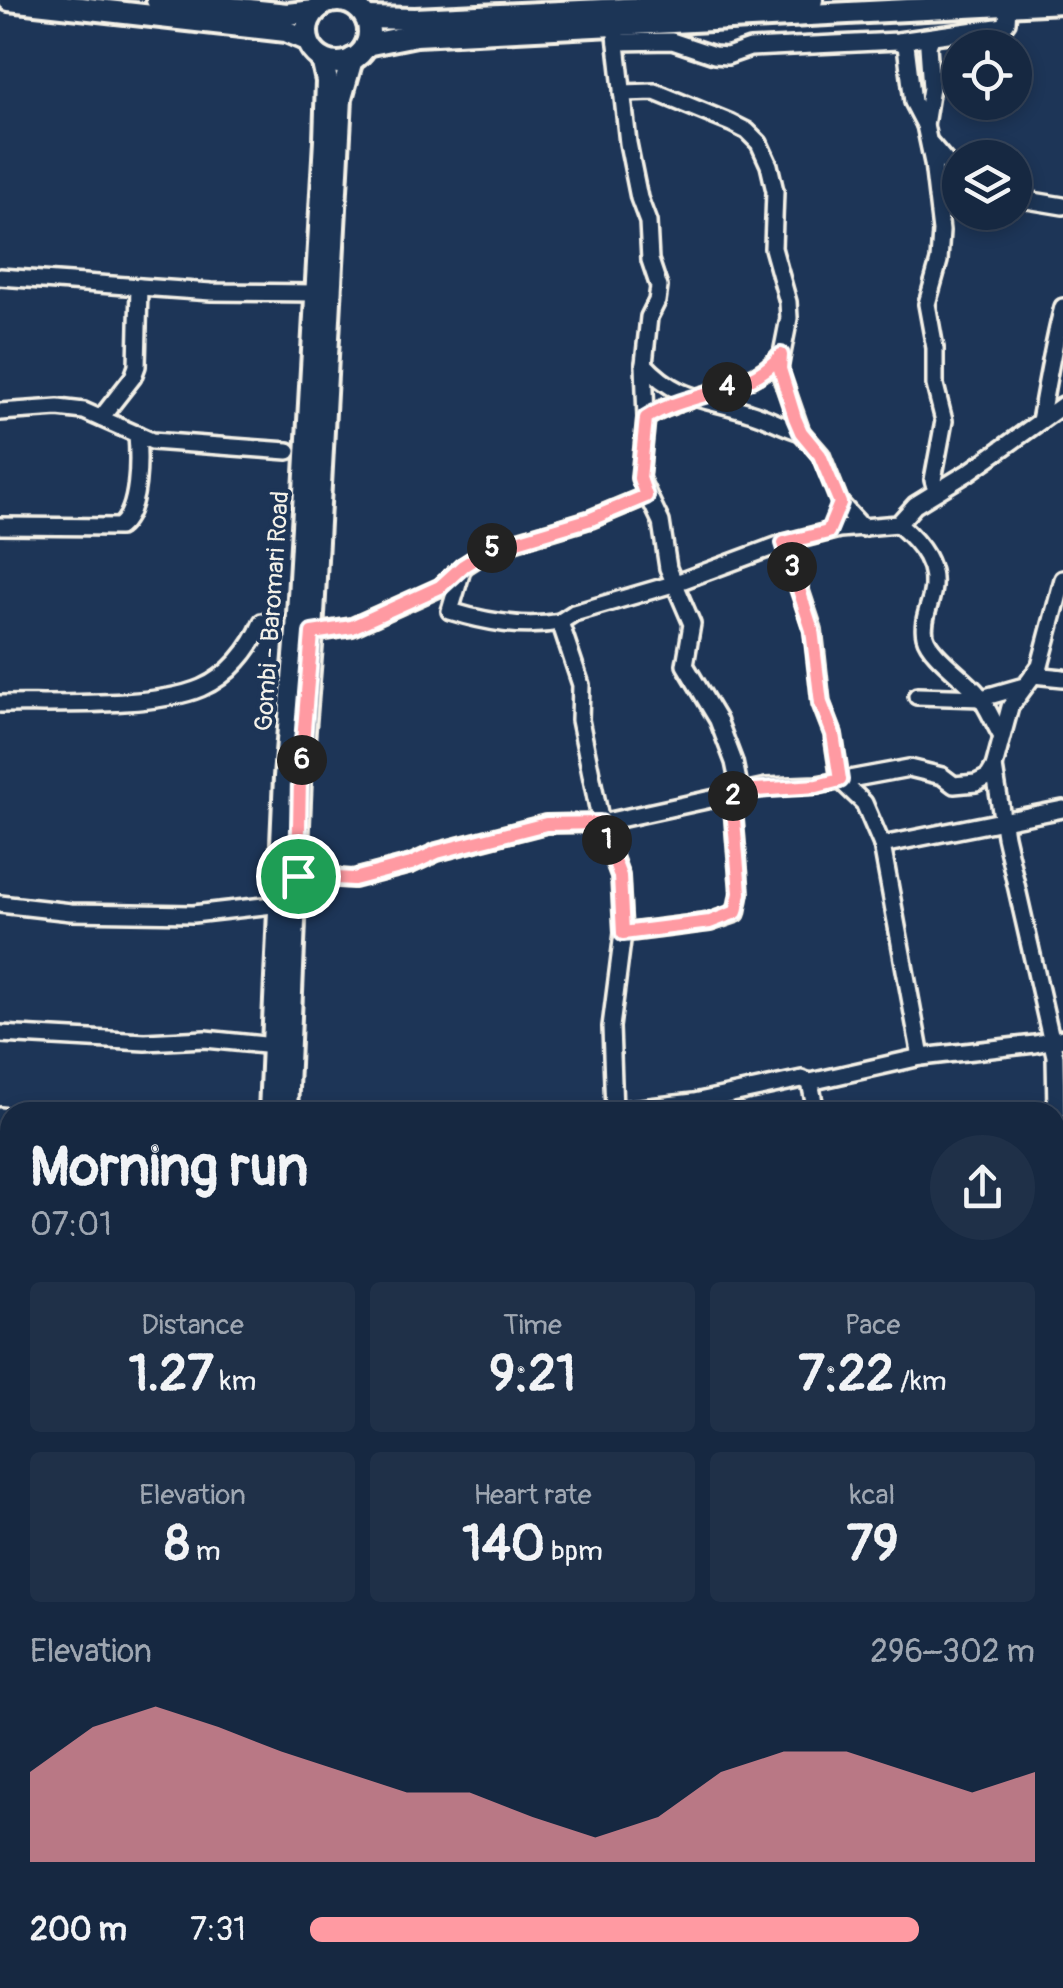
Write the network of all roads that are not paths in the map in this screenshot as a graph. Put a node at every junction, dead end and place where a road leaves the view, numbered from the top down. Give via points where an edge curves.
1 (9, 0) edge
2 (157, 0) edge
3 (812, 0) edge
4 (1063, 2) edge
5 (320, 5) edge
6 (1008, 5) junction
7 (359, 8) edge
8 (616, 34) junction
9 (932, 38) junction
10 (307, 40) junction
11 (898, 41) junction
12 (359, 52) junction
13 (322, 59) junction
14 (622, 92) junction
15 (927, 133) junction
16 (942, 153) edge
17 (1032, 201) edge
18 (1063, 206) edge
19 (0, 277) edge
20 (139, 287) junction
21 (323, 293) junction
22 (1063, 307) edge
23 (1060, 344) edge
24 (781, 355) junction
25 (644, 364) junction
26 (749, 382) junction
27 (785, 389) junction
28 (689, 398) junction
29 (1063, 405) edge
30 (0, 412) edge
31 (101, 418) junction
32 (646, 418) junction
33 (1040, 422) junction
34 (801, 432) junction
35 (137, 434) junction
36 (288, 452) dead end
37 (936, 490) junction
38 (646, 496) junction
39 (840, 503) junction
40 (898, 524) junction
41 (0, 526) edge
42 (863, 528) junction
43 (828, 532) junction
44 (784, 543) junction
45 (463, 566) junction
46 (1063, 579) edge
47 (674, 584) junction
48 (262, 622) dead end
49 (560, 622) junction
50 (312, 633) junction
51 (1063, 678) edge
52 (1028, 680) junction
53 (917, 696) dead end
54 (982, 698) junction
55 (0, 704) edge
56 (1000, 735) junction
57 (994, 767) junction
58 (840, 780) junction
59 (736, 794) junction
60 (1063, 810) edge
61 (1004, 821) junction
62 (600, 823) junction
63 (882, 845) junction
64 (298, 876) junction
65 (288, 903) junction
66 (0, 904) edge
67 (623, 933) junction
68 (0, 1034) edge
69 (1057, 1038) edge
70 (274, 1046) junction
71 (921, 1057) junction
72 (810, 1082) junction
73 (271, 1102) edge
74 (286, 1102) edge
75 (614, 1102) edge
76 (713, 1102) edge
77 (814, 1102) edge
78 (1056, 1102) edge

1 - 10 main road via 286,32
2 - 5 main road via 287,14
3 - 7 main road via 415,19
4 - 6 main road
5 - 7 main road via 342,1
5 - 10 main road
6 - 8 main road
6 - 9 street via 1004,26
7 - 12 main road via 369,27
8 - 11 street via 727,56 750,48
8 - 12 main road via 416,35
8 - 14 street
9 - 11 street
9 - 15 street
10 - 13 main road
11 - 15 street via 909,53 913,102
12 - 13 main road
12 - 21 main road via 341,98
13 - 21 main road
14 - 24 street via 655,92 731,123 759,143 775,191 774,248 788,302
14 - 25 street via 659,287
15 - 16 street
15 - 37 street via 941,231 926,304 944,421
17 - 18 street
19 - 20 street
20 - 21 street
20 - 31 street via 137,366
21 - 50 main road, Gombi - Baromari Road
21 - 65 main road, Gombi - Baromari Road
22 - 23 street
23 - 33 street via 1049,360
24 - 26 street
24 - 27 street
25 - 28 street
25 - 32 street
26 - 27 street
26 - 28 street
27 - 34 street
28 - 32 street
28 - 34 street
29 - 33 street
30 - 31 street via 58,408
31 - 35 street
32 - 38 street via 640,478
33 - 37 street
34 - 39 street via 820,455
35 - 36 street via 178,445
35 - 41 street via 133,495 128,520 119,527
37 - 40 street
38 - 45 street via 490,549
38 - 47 street via 661,522
39 - 42 street
39 - 43 street
40 - 42 street
40 - 54 street via 918,542 934,575 924,620 929,647
42 - 43 street
43 - 44 street
44 - 47 street
44 - 58 street via 812,630
45 - 49 street via 450,611 530,626
45 - 50 street via 440,587 352,627
46 - 52 street via 1040,666
47 - 49 street via 574,612
47 - 59 street via 692,624 685,666 718,720 734,762
48 - 55 street via 253,644 204,688 147,699
49 - 62 street via 581,685 580,720
50 - 64 main road, Gombi - Baromari Road
51 - 52 street
52 - 54 street
52 - 56 street
53 - 54 street
54 - 56 street
56 - 57 street
57 - 58 street via 988,777 962,785 909,768
57 - 61 street
58 - 59 street
58 - 63 street via 864,803
59 - 62 street
59 - 67 street via 736,912 710,922
60 - 61 street
61 - 63 street
61 - 69 street
62 - 64 street via 546,824 354,879
62 - 67 street via 620,876
63 - 71 street
64 - 65 main road, Gombi - Baromari Road
65 - 66 street via 193,914
65 - 70 main road, Gombi - Baromari Road
65 - 74 main road, Gombi - Baromari Road
67 - 75 street via 611,1027
68 - 70 street
69 - 71 street
69 - 78 street
70 - 73 main road, Gombi - Baromari Road
71 - 72 street
72 - 76 street
72 - 77 street

